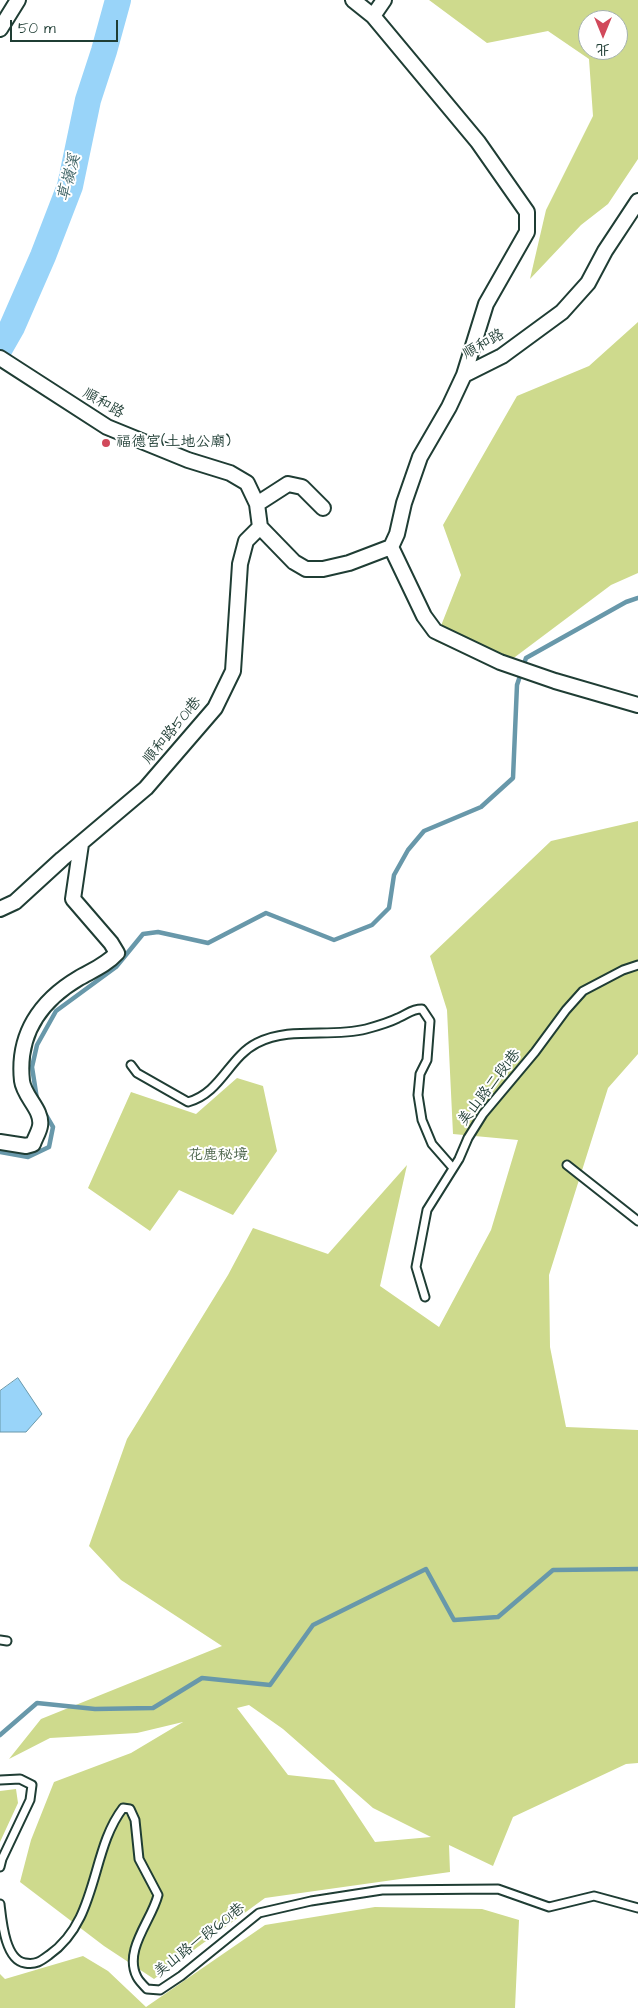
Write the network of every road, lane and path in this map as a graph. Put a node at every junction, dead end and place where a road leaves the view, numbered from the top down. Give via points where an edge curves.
1 (18, 0) edge
2 (353, 0) edge
3 (384, 0) edge
4 (373, 16) junction
5 (0, 29) edge
6 (638, 201) edge
7 (0, 358) edge
8 (464, 375) junction
9 (257, 504) junction
10 (323, 508) dead end
11 (260, 526) junction
12 (391, 548) junction
13 (638, 705) edge
14 (81, 844) junction
15 (0, 909) edge
16 (638, 965) edge
17 (131, 1065) dead end
18 (0, 1142) edge
19 (567, 1166) dead end
20 (453, 1168) junction
21 (638, 1221) edge
22 (425, 1297) dead end
23 (0, 1780) edge
24 (0, 1867) edge
25 (0, 1904) edge
26 (638, 1908) edge

1 - 5 street
2 - 4 street
3 - 4 street
4 - 8 street via 478,142 526,212 527,232 486,304
6 - 8 street, 順和路 via 605,250 588,283 562,312 502,356
7 - 9 street, 順和路 via 106,427 230,473 247,483
8 - 12 street, 順和路 via 420,457
9 - 10 street via 288,484 302,487
9 - 11 street, 順和路
11 - 12 street via 294,562 306,569 340,565
11 - 14 street, 順和路501巷 via 246,541 240,564 233,671 215,708 146,788
12 - 13 street via 424,616 435,631 500,662
14 - 15 street, 順和路501巷 via 15,902
14 - 18 street via 73,899 116,953 108,963 78,979 44,1005 26,1036 21,1068 23,1089 37,1110 40,1124 33,1144
16 - 20 lane, 美山路二段1巷 via 584,991 566,1010 483,1114
17 - 20 lane via 137,1073 188,1102 220,1081 256,1043 288,1034 363,1030 385,1024 413,1008 422,1008 430,1021 430,1038 427,1060 420,1074 418,1095 422,1120 432,1144
19 - 21 lane
20 - 22 lane, 美山路二段1巷 via 427,1210 419,1244 416,1267
23 - 24 lane via 20,1779 32,1785 30,1800
25 - 26 lane, 美山路一段601巷 via 9,1951 23,1963 37,1964 58,1949 79,1922 109,1832 123,1808 130,1810 136,1820 139,1860 158,1895 155,1908 138,1937 134,1955 137,1977 147,1989 160,1990 181,1976 259,1913 311,1901 382,1890 498,1890 549,1907 594,1896

